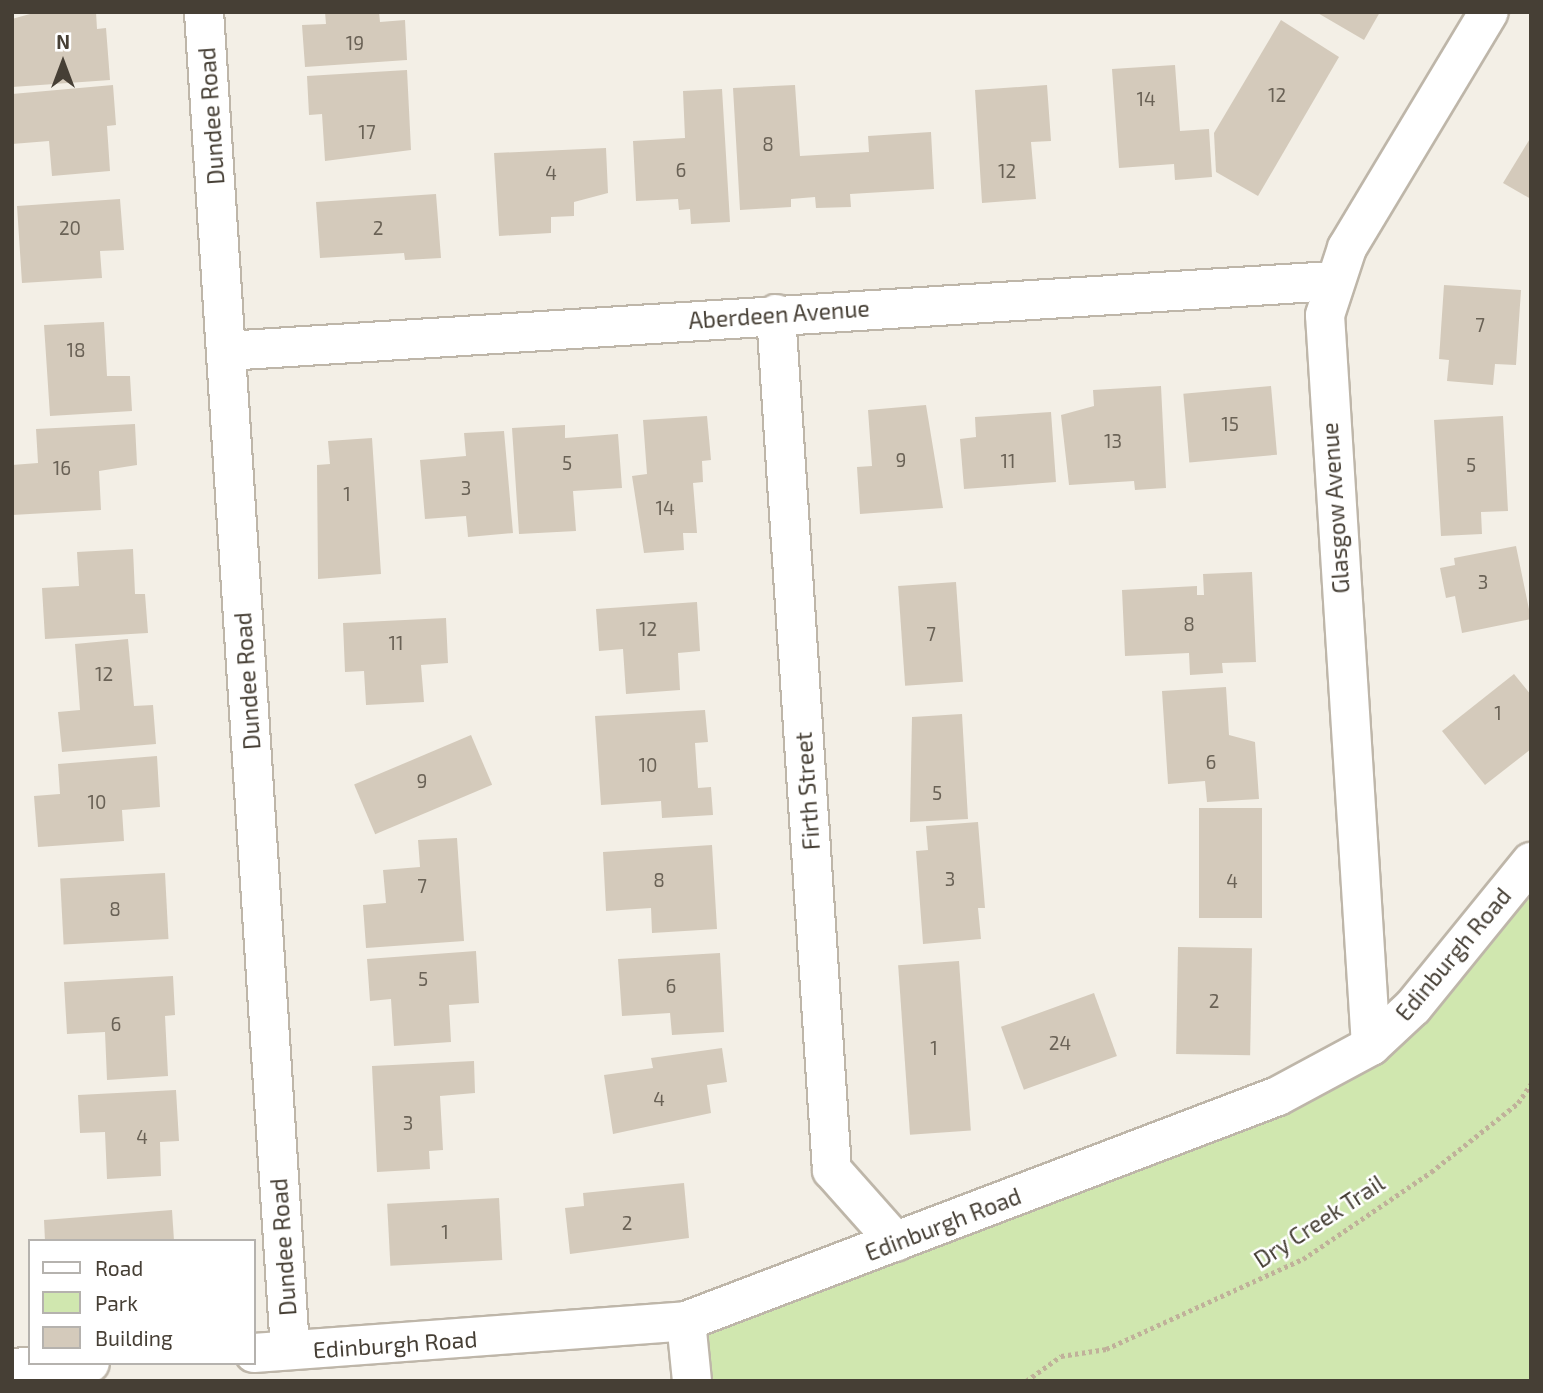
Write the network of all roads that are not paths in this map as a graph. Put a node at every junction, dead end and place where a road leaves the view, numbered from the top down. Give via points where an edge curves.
1 (204, 12) edge
2 (1489, 12) edge
3 (1333, 281) junction
4 (776, 314) junction
5 (226, 351) junction
6 (1531, 862) edge
7 (1371, 1046) junction
8 (896, 1242) junction
9 (686, 1321) junction
10 (272, 1352) edge
11 (59, 1365) edge
12 (12, 1368) edge
13 (692, 1381) edge

1 - 5 street, Dundee Road
2 - 3 street, Glasgow Avenue via 1346,248
3 - 4 street, Aberdeen Avenue
3 - 7 street, Glasgow Avenue via 1325,315 1326,375
4 - 5 street, Aberdeen Avenue
4 - 8 street, Firth Street via 832,1171
5 - 10 street, Dundee Road
6 - 7 street, Edinburgh Road via 1413,1007
7 - 8 street, Edinburgh Road via 1278,1096
8 - 9 street, Edinburgh Road
9 - 10 street, Edinburgh Road
9 - 13 street
11 - 12 street

